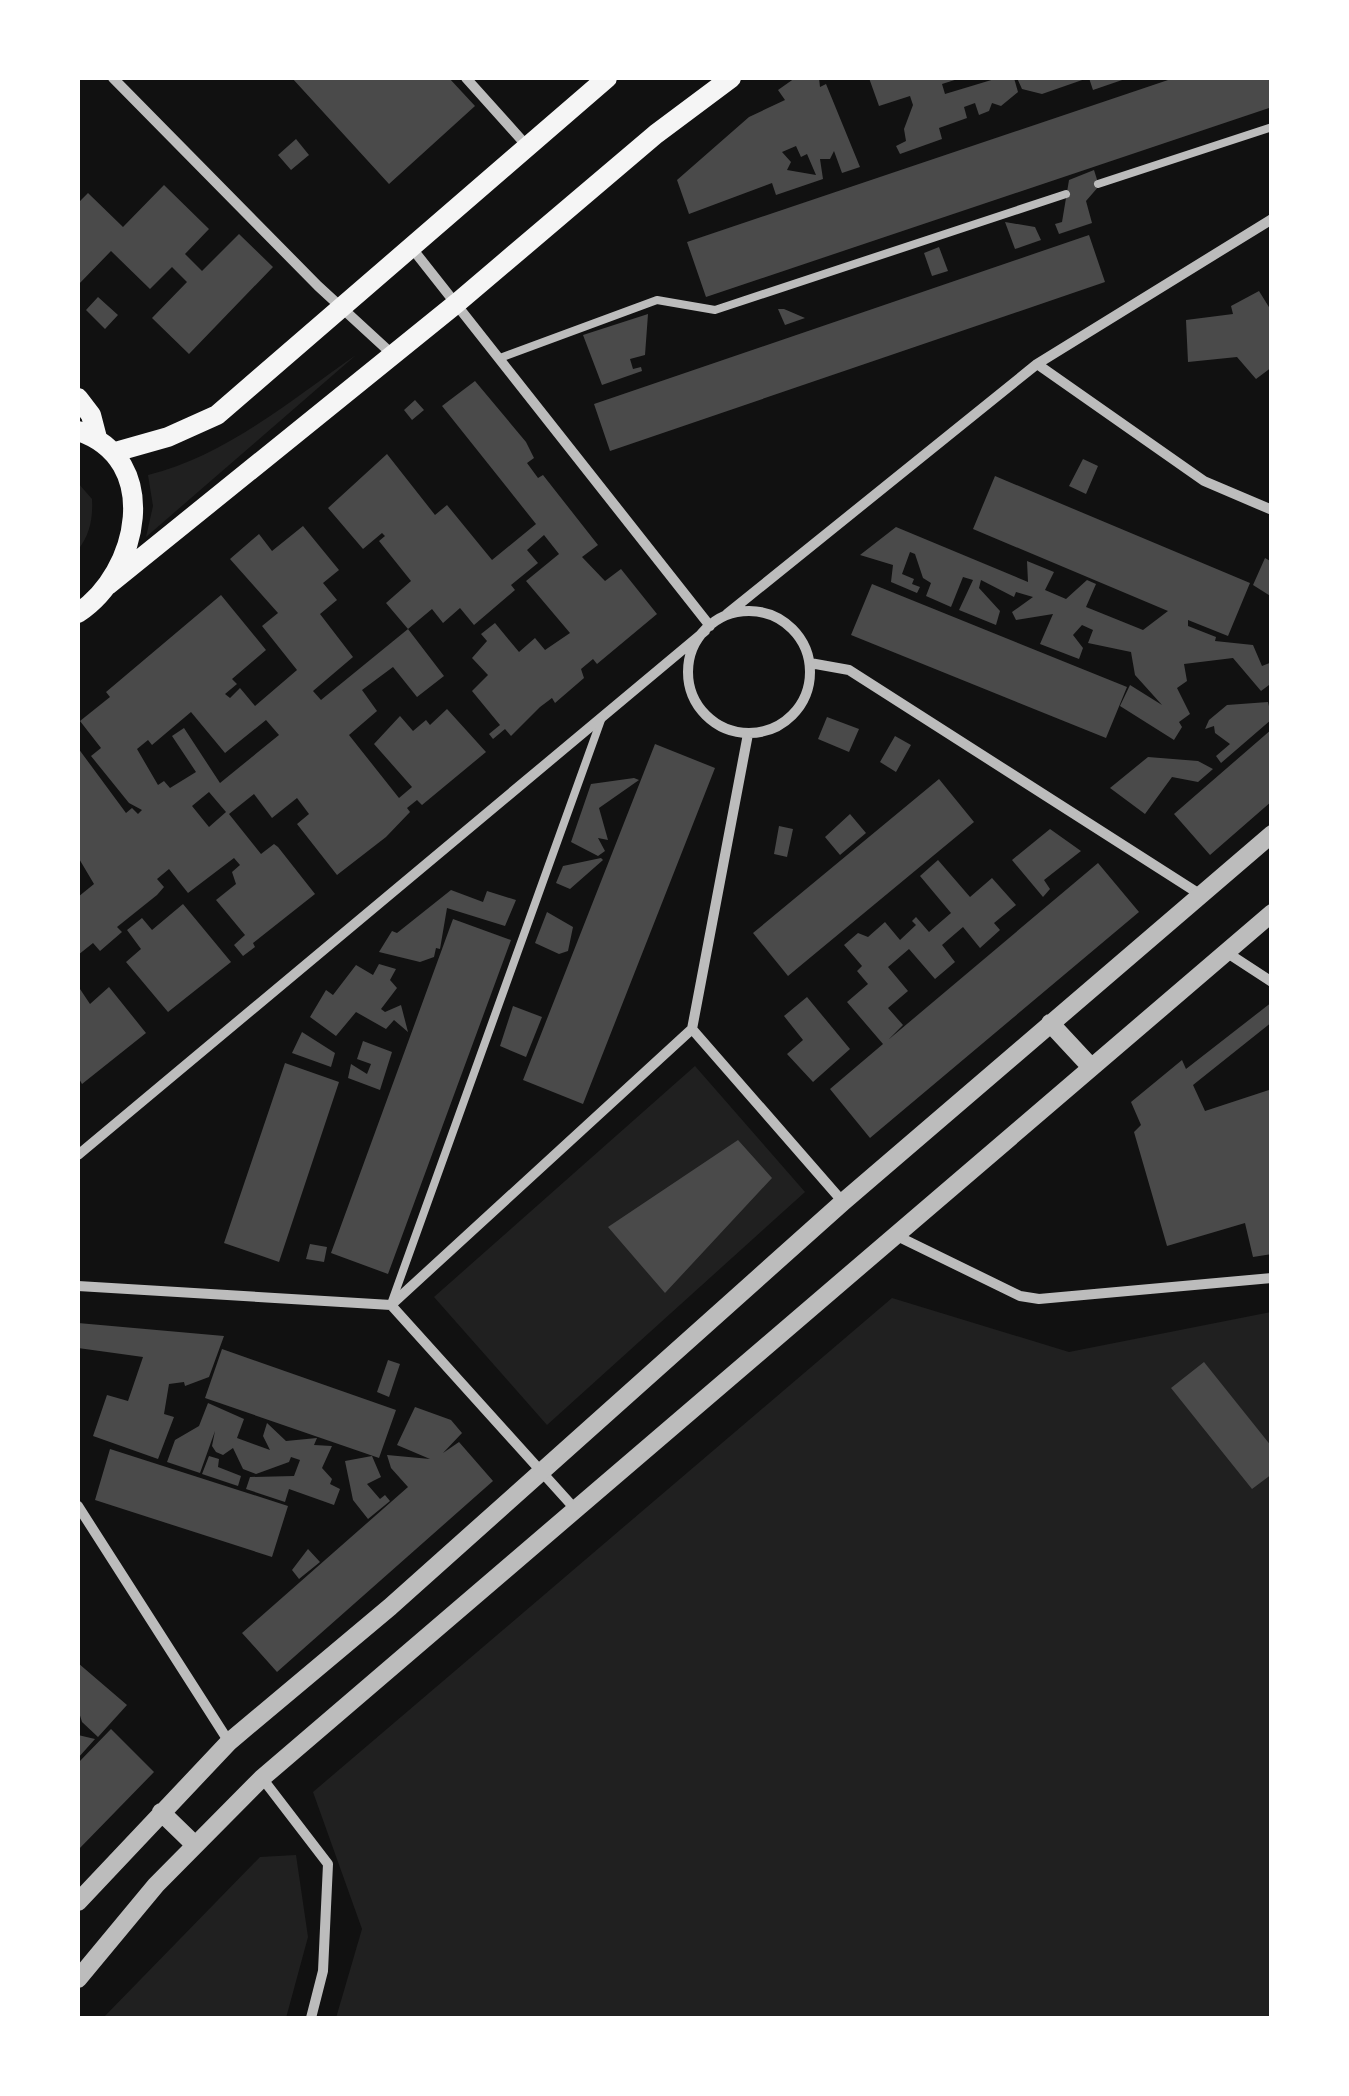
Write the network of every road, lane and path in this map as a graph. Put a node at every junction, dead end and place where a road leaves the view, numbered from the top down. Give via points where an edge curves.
1 (112, 78) edge
2 (466, 78) edge
3 (607, 78) edge
4 (731, 78) edge
5 (1272, 127) edge
6 (528, 146) junction
7 (1098, 184) dead end
8 (1066, 194) dead end
9 (1272, 219) edge
10 (411, 247) junction
11 (457, 304) junction
12 (341, 308) junction
13 (393, 355) junction
14 (500, 358) junction
15 (1037, 364) junction
16 (78, 398) edge
17 (87, 435) edge
18 (115, 452) junction
19 (1272, 510) edge
20 (108, 585) junction
21 (78, 614) edge
22 (727, 614) junction
23 (707, 628) junction
24 (810, 663) junction
25 (602, 715) junction
26 (748, 734) junction
27 (1272, 834) edge
28 (1201, 894) junction
29 (1272, 913) edge
30 (1226, 952) junction
31 (1272, 982) edge
32 (1050, 1023) junction
33 (692, 1029) junction
34 (1090, 1066) junction
35 (78, 1155) edge
36 (843, 1202) junction
37 (892, 1234) junction
38 (1272, 1278) edge
39 (78, 1286) edge
40 (391, 1306) junction
41 (540, 1469) junction
42 (78, 1506) edge
43 (576, 1510) junction
44 (229, 1742) junction
45 (262, 1778) junction
46 (161, 1812) junction
47 (195, 1845) junction
48 (78, 1902) edge
49 (78, 1980) edge
50 (312, 2018) edge

1 - 12 street
2 - 6 street
3 - 6 main road
4 - 11 main road
5 - 7 lane
6 - 10 main road
8 - 14 lane via 715,310 657,300
9 - 15 street
10 - 11 street
10 - 12 main road
11 - 13 main road
11 - 14 street
12 - 13 street
12 - 18 main road via 217,414
13 - 20 main road
14 - 23 street
15 - 19 street via 1204,481
15 - 22 street
16 - 17 main road via 92,415
17 - 18 main road
18 - 20 main road via 134,507 130,542
20 - 21 main road
22 - 23 street
22 - 24 street via 770,614 803,642
23 - 25 street
23 - 26 street via 687,668 691,692 704,714
24 - 26 street via 808,690 795,713 774,728
24 - 28 street via 849,670
25 - 35 street
25 - 40 lane
26 - 33 street
27 - 28 street
28 - 32 street
29 - 30 street
30 - 31 street
30 - 34 street
32 - 34 street
32 - 36 street
33 - 36 street
33 - 40 street
34 - 37 street
36 - 41 street
37 - 38 street via 1039,1300
37 - 43 street
39 - 40 street
40 - 41 street
41 - 43 street
41 - 44 street
42 - 44 street
43 - 45 street
44 - 46 street
45 - 47 street
45 - 50 street via 328,1864 323,1971
46 - 47 street
46 - 48 street
47 - 49 street

